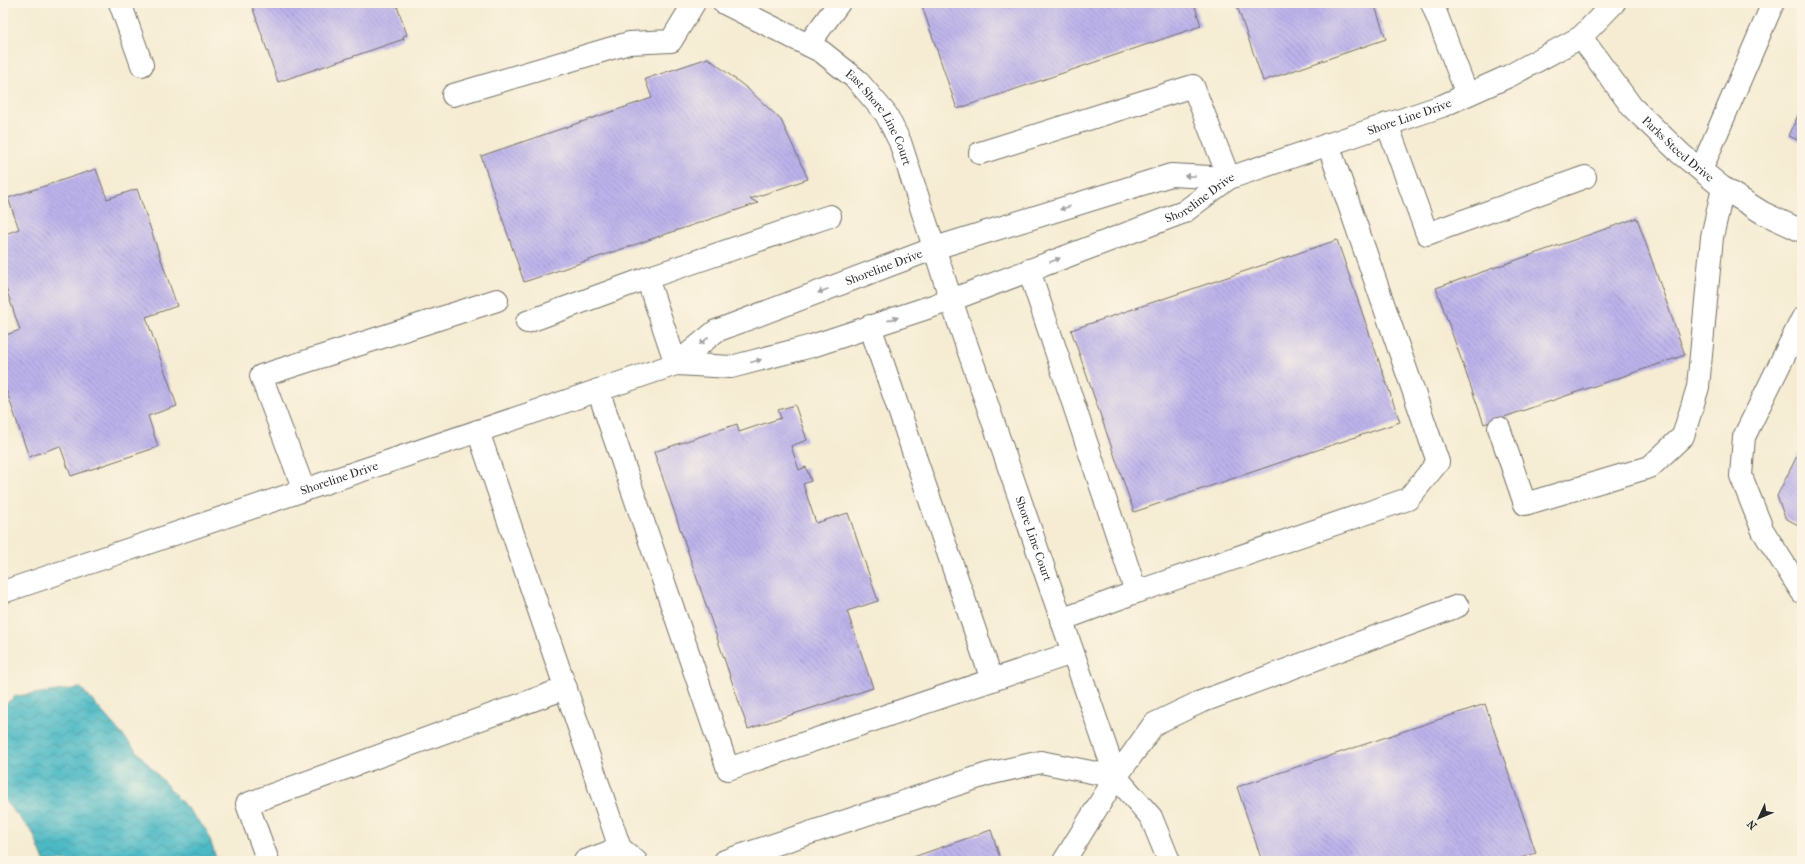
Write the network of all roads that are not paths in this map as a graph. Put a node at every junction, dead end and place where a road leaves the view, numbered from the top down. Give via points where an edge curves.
1 (120, 3) edge
2 (694, 3) edge
3 (724, 3) edge
4 (839, 3) edge
5 (1432, 3) edge
6 (1772, 3) edge
7 (1602, 7) edge
8 (1581, 37) junction
9 (808, 45) junction
10 (142, 65) dead end
11 (1467, 94) junction
12 (453, 95) dead end
13 (1387, 124) junction
14 (1328, 144) junction
15 (980, 153) dead end
16 (1701, 170) junction
17 (1585, 177) dead end
18 (1229, 178) junction
19 (1723, 188) junction
20 (830, 216) dead end
21 (1802, 231) edge
22 (935, 248) junction
23 (1029, 270) junction
24 (647, 278) junction
25 (497, 300) dead end
26 (951, 300) junction
27 (1802, 319) edge
28 (527, 322) dead end
29 (870, 326) junction
30 (676, 364) junction
31 (598, 390) junction
32 (1499, 428) dead end
33 (478, 430) junction
34 (304, 490) junction
35 (3, 592) edge
36 (1136, 592) junction
37 (1802, 592) edge
38 (1458, 606) dead end
39 (1061, 620) junction
40 (1072, 653) junction
41 (992, 680) junction
42 (566, 688) junction
43 (1116, 777) junction
44 (628, 854) edge
45 (268, 861) edge
46 (585, 861) edge
47 (725, 861) edge
48 (1064, 861) edge
49 (1168, 861) edge

1 - 10 street
2 - 12 street via 671,41 629,42
3 - 9 street, East Shore Line Court
4 - 9 street
5 - 11 street
6 - 16 street
7 - 8 street
8 - 11 street, Shore Line Drive via 1509,76
8 - 16 street, Parks Steed Drive via 1632,106
9 - 22 street, East Shore Line Court via 822,52 856,79 886,114 900,142
11 - 13 street, Shore Line Drive via 1442,106
13 - 14 street, Shore Line Drive
13 - 17 street via 1427,234
14 - 18 street, Shore Line Drive
14 - 36 street via 1438,462 1408,499
15 - 18 street via 1193,86
16 - 19 street, Parks Steed Drive
18 -> 22 street, Shoreline Drive via 1171,175
23 -> 18 street, Shoreline Drive via 1184,212
19 - 21 street, Parks Steed Drive via 1763,213
19 - 32 street via 1712,237 1698,388 1683,436 1650,467 1525,504
20 - 24 street
22 - 26 street, East Shore Line Court
22 -> 30 street, Shoreline Drive via 716,331
23 - 26 street, Shoreline Drive
23 - 36 street
24 - 28 street
24 - 30 street
25 - 34 street via 262,376
29 -> 26 street, Shoreline Drive
26 - 39 street, Shore Line Court
27 - 37 street via 1744,437 1741,476 1763,531
30 -> 29 street, Shoreline Drive via 731,367 812,346
29 - 41 street
30 - 31 street, Shoreline Drive
31 - 33 street, Shoreline Drive
31 - 41 street via 728,769
33 - 34 street, Shoreline Drive
33 - 42 street
34 - 35 street, Shoreline Drive
36 - 39 street
38 - 43 street via 1198,703 1154,724
39 - 40 street, Shore Line Court
40 - 41 street
40 - 43 street, Shore Line Court
42 - 44 street
42 - 45 street via 247,804
43 - 47 street via 1041,762 988,774
43 - 48 street
43 - 49 street via 1151,817
44 - 46 street

